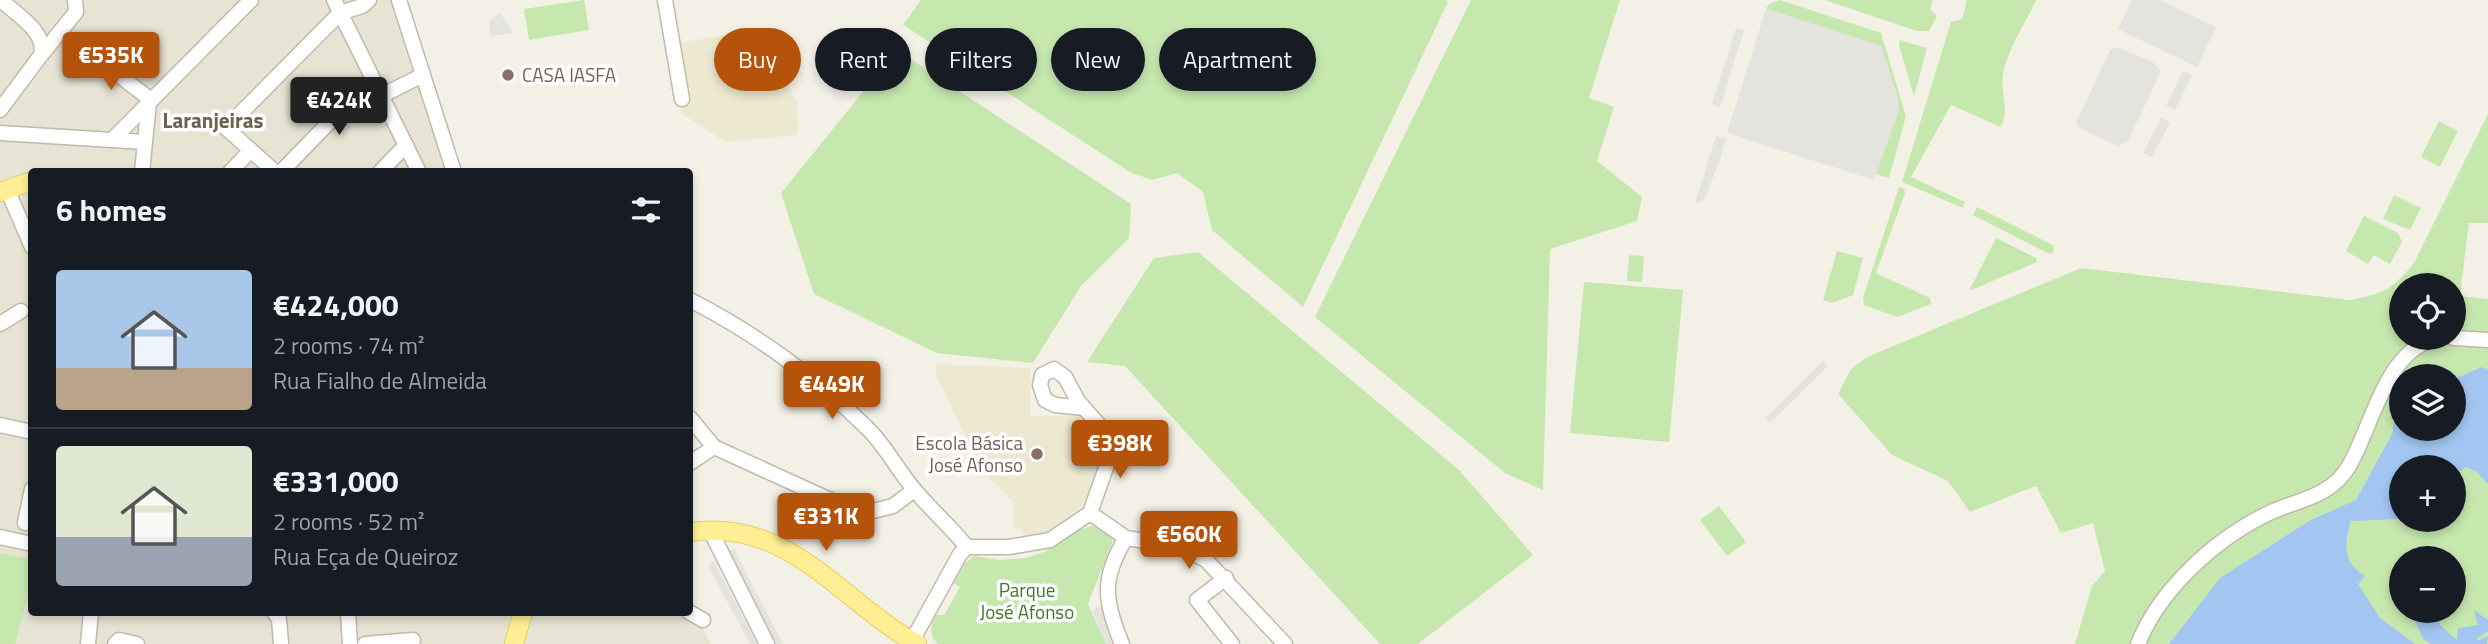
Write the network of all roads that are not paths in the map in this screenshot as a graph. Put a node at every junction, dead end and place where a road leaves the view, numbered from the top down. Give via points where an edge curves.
1 (1, 0) edge
2 (75, 0) edge
3 (251, 0) edge
4 (369, 0) edge
5 (399, 0) edge
6 (665, 0) edge
7 (337, 6) edge
8 (41, 55) junction
9 (93, 55) dead end
10 (423, 75) junction
11 (372, 78) junction
12 (381, 96) junction
13 (682, 99) dead end
14 (150, 101) junction
15 (0, 110) edge
16 (0, 133) edge
17 (113, 140) junction
18 (144, 142) junction
19 (406, 145) junction
20 (251, 150) junction
21 (142, 168) edge
22 (234, 168) edge
23 (271, 168) edge
24 (285, 168) edge
25 (384, 168) edge
26 (417, 168) edge
27 (453, 168) edge
28 (28, 182) edge
29 (4, 190) edge
30 (28, 239) edge
31 (693, 302) edge
32 (21, 311) dead end
33 (0, 324) edge
34 (2466, 339) edge
35 (2488, 340) edge
36 (2411, 350) edge
37 (1084, 408) dead end
38 (1, 421) edge
39 (693, 422) edge
40 (28, 431) edge
41 (714, 447) junction
42 (693, 461) edge
43 (914, 490) junction
44 (28, 508) edge
45 (1090, 513) junction
46 (25, 523) dead end
47 (710, 530) junction
48 (693, 532) edge
49 (0, 537) edge
50 (1126, 538) junction
51 (28, 543) edge
52 (967, 547) junction
53 (1226, 578) junction
54 (693, 614) edge
55 (91, 616) edge
56 (277, 616) edge
57 (348, 616) edge
58 (512, 616) edge
59 (522, 616) edge
60 (703, 620) dead end
61 (413, 640) dead end
62 (1279, 642) edge
63 (915, 643) edge
64 (88, 644) edge
65 (115, 644) edge
66 (137, 644) edge
67 (281, 644) edge
68 (350, 644) edge
69 (365, 644) edge
70 (506, 644) edge
71 (514, 644) edge
72 (767, 644) edge
73 (1122, 644) edge
74 (1232, 644) edge
75 (2138, 644) edge

1 - 8 street via 40,37
2 - 8 street via 76,12
3 - 14 street
4 - 7 street via 362,6
5 - 10 street
6 - 13 street
7 - 11 street
7 - 20 street via 226,128
8 - 15 street
9 - 14 street
10 - 12 street
10 - 27 street
11 - 12 street
11 - 24 street
12 - 19 street
14 - 17 street
14 - 18 street
16 - 17 street
17 - 18 street
18 - 21 street
19 - 25 street
19 - 26 street
20 - 22 street
20 - 23 street
28 - 29 main road
29 - 30 street
31 - 43 street via 725,318 798,370 868,429
32 - 33 street
34 - 35 street
36 - 75 street via 2399,363 2341,478 2321,494 2263,516 2206,556 2166,595
37 - 45 street via 1106,433 1109,444 1109,459
38 - 40 street
39 - 41 street
41 - 42 street
41 - 43 street via 862,514 893,506
43 - 52 street
44 - 46 street
45 - 50 street
45 - 52 street via 1050,540 1009,547
47 - 48 main road
47 - 63 main road via 751,534 785,547
47 - 72 street
49 - 51 street
50 - 53 street via 1178,546
50 - 73 street via 1106,580 1108,604
52 - 63 street
53 - 62 street
53 - 74 street via 1197,600
54 - 60 street
55 - 64 street
56 - 67 street
57 - 68 street
58 - 70 main road
59 - 71 main road
61 - 69 street
65 - 66 street via 119,640

